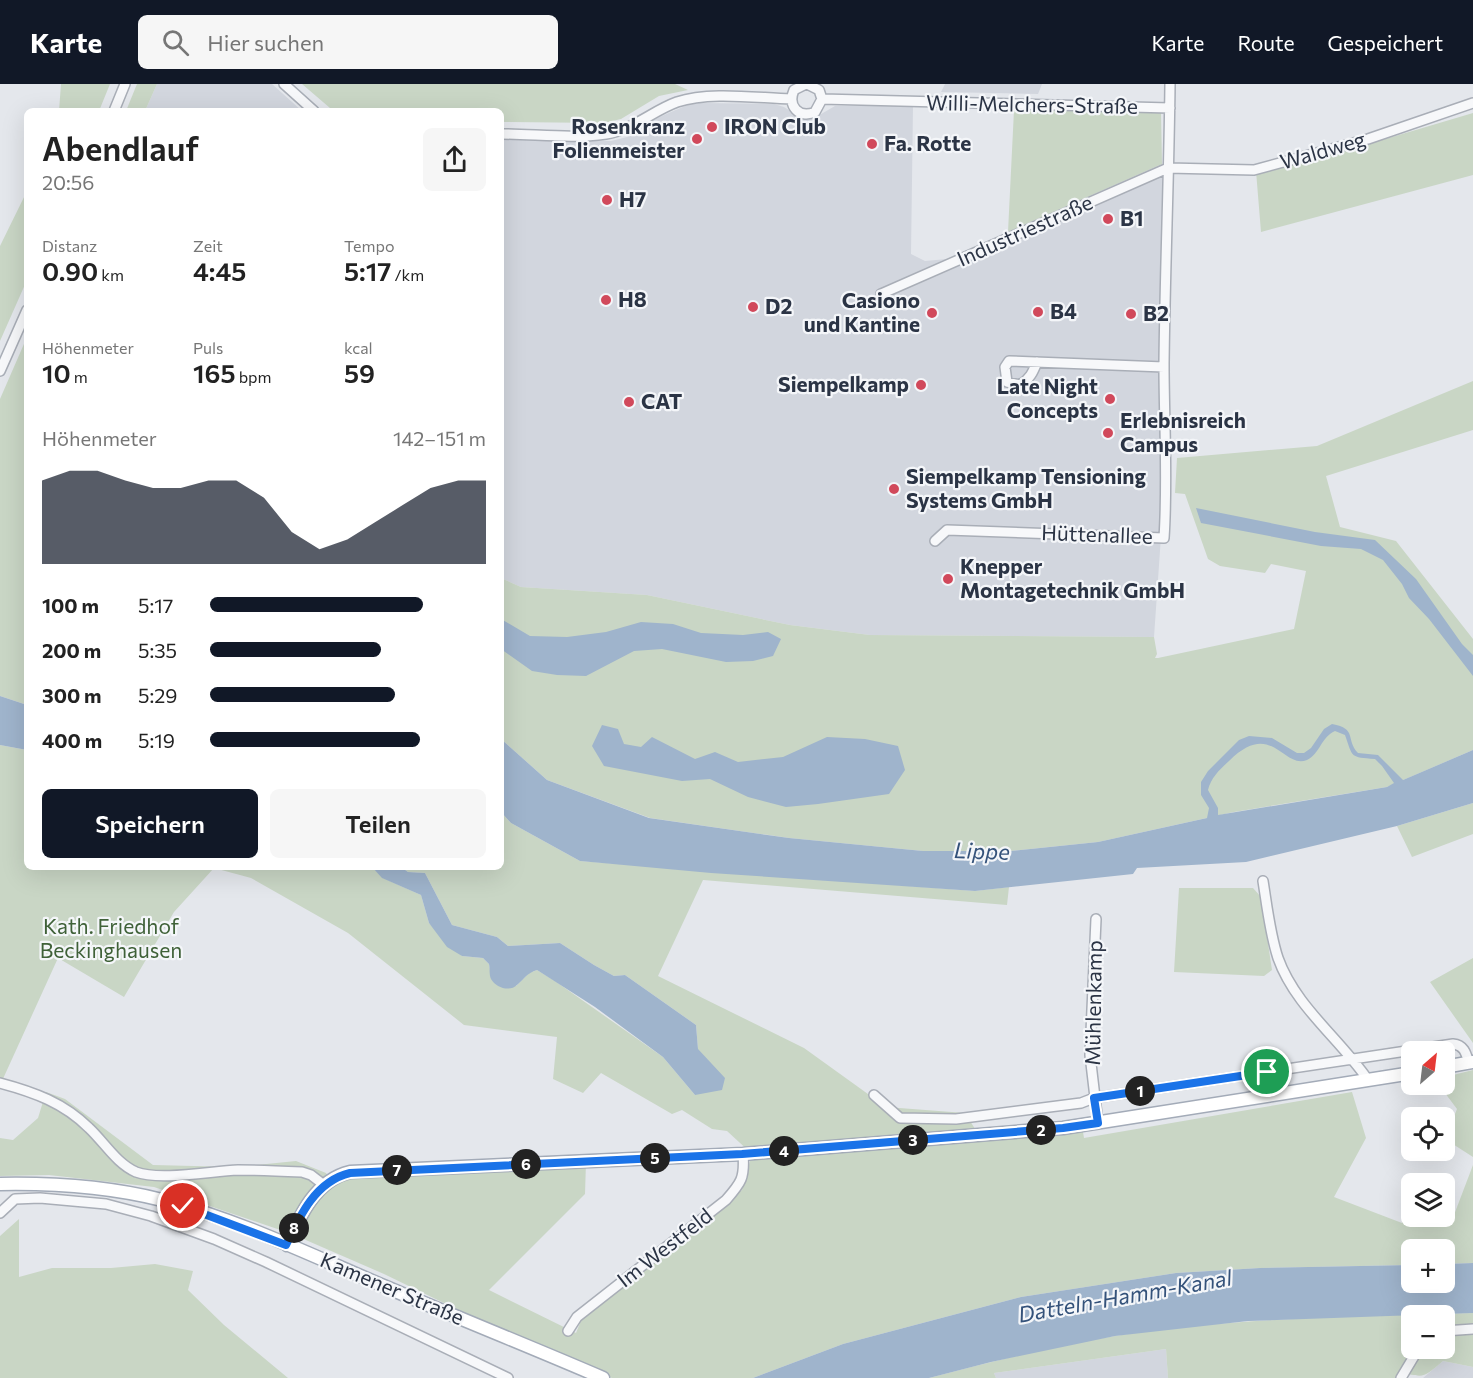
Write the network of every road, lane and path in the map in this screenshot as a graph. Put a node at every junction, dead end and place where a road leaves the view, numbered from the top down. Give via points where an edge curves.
1 (125, 84) edge
2 (284, 84) edge
3 (807, 84) edge
4 (1170, 84) edge
5 (791, 99) junction
6 (822, 99) junction
7 (1473, 103) edge
8 (115, 108) edge
9 (311, 108) edge
10 (1170, 108) junction
11 (504, 134) edge
12 (1168, 168) junction
13 (881, 294) dead end
14 (24, 316) edge
15 (1037, 362) dead end
16 (1164, 367) junction
17 (0, 370) edge
18 (935, 541) dead end
19 (1263, 881) dead end
20 (1096, 919) dead end
21 (1354, 1060) junction
22 (1471, 1062) edge
23 (1455, 1065) edge
24 (1401, 1074) edge
25 (1368, 1080) junction
26 (0, 1083) edge
27 (874, 1095) dead end
28 (1094, 1098) junction
29 (1098, 1123) junction
30 (742, 1154) junction
31 (0, 1184) edge
32 (324, 1185) junction
33 (0, 1213) edge
34 (286, 1245) junction
35 (1473, 1329) edge
36 (1455, 1330) edge
37 (568, 1331) dead end
38 (1412, 1359) edge
39 (508, 1378) edge
40 (603, 1378) edge
41 (1401, 1378) edge

1 - 8 street
2 - 9 street
3 - 5 street via 794,90
3 - 6 street via 819,90
4 - 10 street, Hüttenallee
5 - 6 street via 797,111 806,114 815,112
5 - 11 street via 687,100 627,129 606,134
6 - 10 street, Willi-Melchers-Straße
7 - 12 street, Waldweg via 1368,139 1254,170
10 - 12 street, Hüttenallee
12 - 13 street, Industriestraße
12 - 16 street, Hüttenallee
14 - 17 street
15 - 16 street
16 - 18 street, Hüttenallee via 1164,538 947,530
19 - 21 street via 1278,958 1291,985
20 - 28 street, Mühlenkamp via 1090,1055
21 - 22 street via 1454,1044 1464,1049
21 - 25 street
21 - 28 street
22 - 23 main road
24 - 25 main road
25 - 29 main road
26 - 32 street via 31,1091 63,1106 121,1162 137,1172 302,1172
27 - 28 street via 900,1118 956,1119
28 - 29 street, Mühlenkamp
29 - 30 main road
30 - 32 main road via 361,1171 341,1175
30 - 37 street, Im Westfeld via 744,1170 740,1184 726,1200 577,1317
31 - 34 main road, Kamener Straße via 89,1188 159,1200
32 - 34 main road via 309,1201
33 - 39 street, Kamener Straße via 15,1199 40,1198 96,1203 151,1216 266,1262
34 - 40 main road, Kamener Straße
35 - 36 street
38 - 41 street

